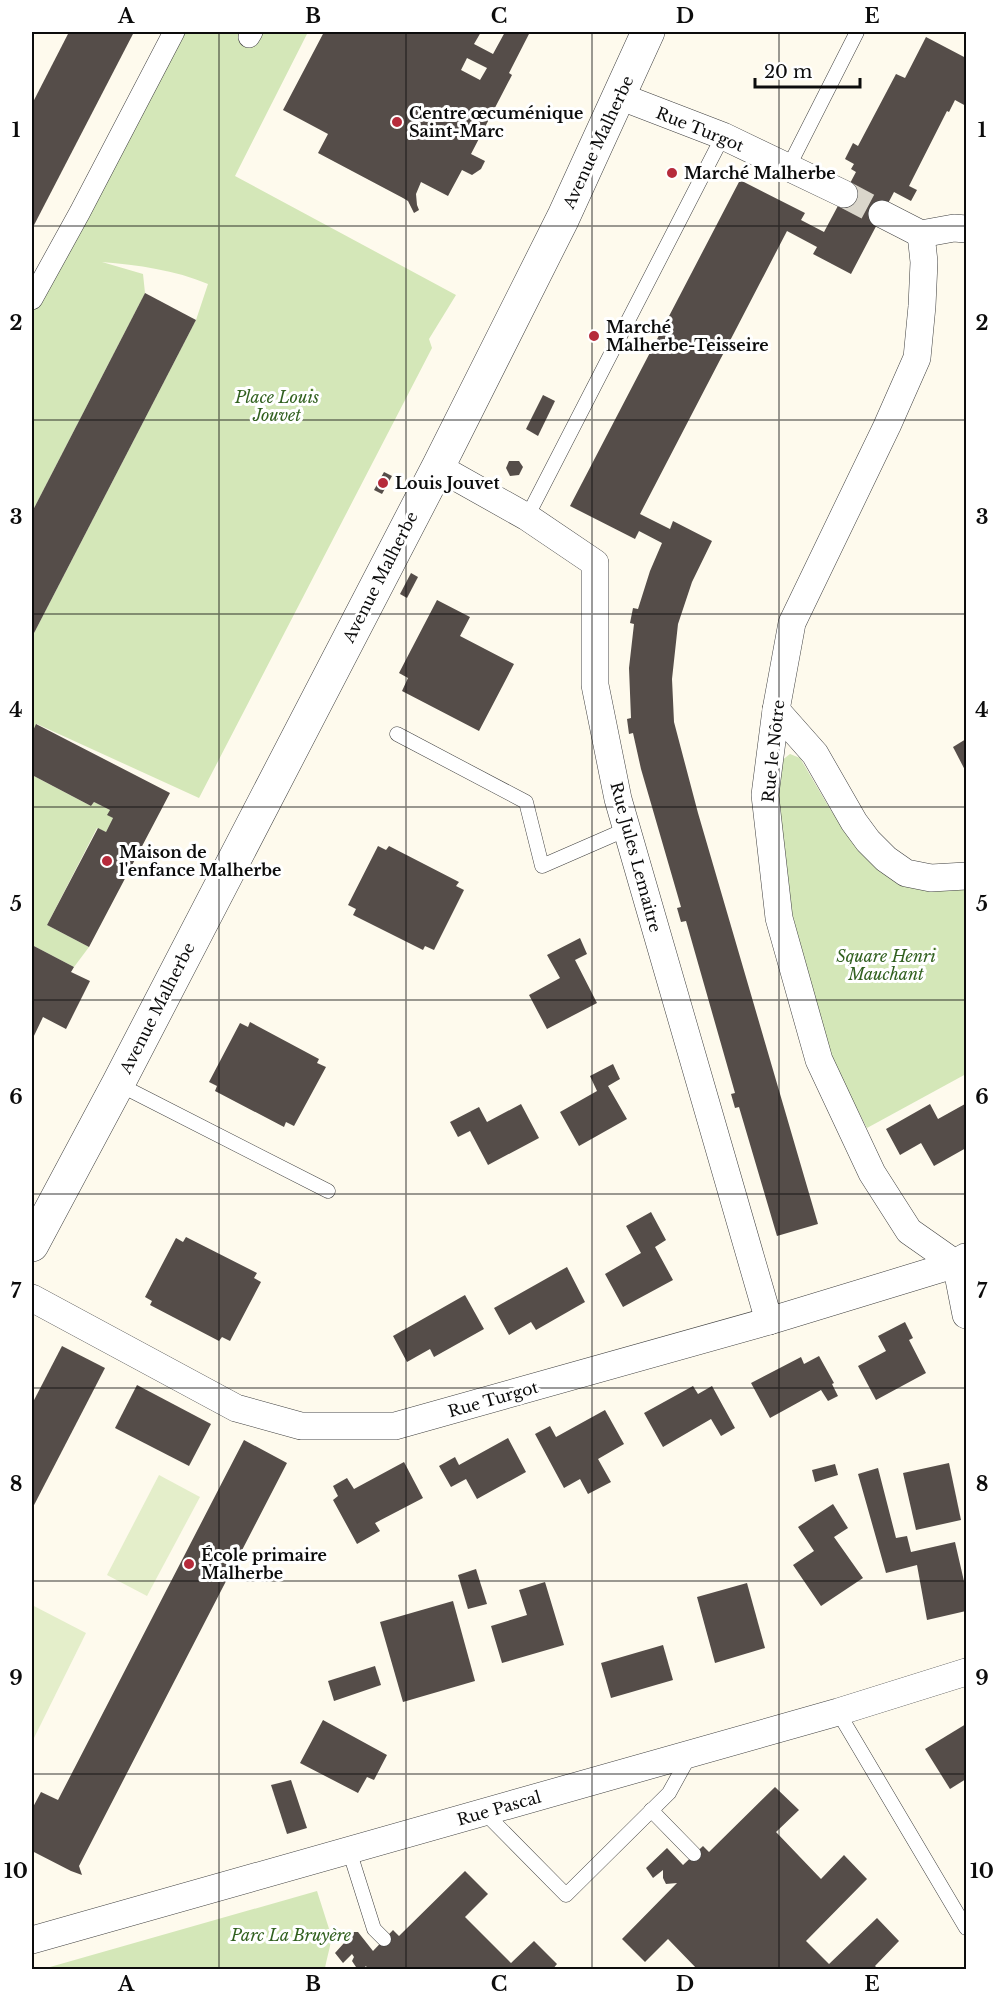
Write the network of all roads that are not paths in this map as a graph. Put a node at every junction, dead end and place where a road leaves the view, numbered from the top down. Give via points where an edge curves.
1 (174, 32) edge
2 (648, 32) edge
3 (857, 32) edge
4 (619, 96) junction
5 (723, 136) junction
6 (788, 168) junction
7 (844, 194) tunnel mouth
8 (882, 214) tunnel mouth
9 (966, 229) edge
10 (921, 234) junction
11 (32, 299) edge
12 (438, 467) junction
13 (526, 517) junction
14 (776, 710) junction
15 (397, 734) dead end
16 (627, 829) junction
17 (966, 876) edge
18 (118, 1084) junction
19 (328, 1191) dead end
20 (32, 1244) edge
21 (961, 1260) edge
22 (32, 1298) edge
23 (966, 1315) edge
24 (769, 1322) junction
25 (966, 1672) edge
26 (838, 1712) junction
27 (692, 1753) junction
28 (651, 1810) junction
29 (484, 1812) junction
30 (349, 1850) junction
31 (694, 1854) dead end
32 (966, 1928) edge
33 (384, 1939) dead end
34 (32, 1940) edge

1 - 11 street
2 - 4 street, Avenue Malherbe
3 - 6 lane
4 - 5 street, Rue Turgot
4 - 12 street, Avenue Malherbe via 563,218
5 - 6 street, Rue Turgot
5 - 13 lane
6 - 7 street, Rue Turgot
8 - 10 street
9 - 10 street
10 - 14 street, Rue le Nôtre via 924,262 917,358 792,624
12 - 13 street, Rue Jules Lemaitre
12 - 18 street, Avenue Malherbe
13 - 16 street, Rue Jules Lemaitre via 595,563 595,685
14 - 17 street via 815,754 855,822 886,859 906,873 931,878
14 - 21 street, Rue le Nôtre via 765,795 779,918 819,1060 872,1173 909,1231
15 - 16 lane via 526,802 542,866
16 - 24 street, Rue Jules Lemaitre
18 - 19 lane, Avenue Malherbe
18 - 20 street, Avenue Malherbe
21 - 23 street
21 - 24 street, Rue Turgot
22 - 24 street, Rue Turgot via 236,1408 302,1426 395,1426
25 - 26 street, Rue Pascal
26 - 27 street, Rue Pascal
26 - 32 lane
27 - 28 lane via 669,1793
27 - 29 street, Rue Pascal
28 - 29 lane via 566,1895
28 - 31 lane
29 - 30 street, Rue Pascal
30 - 33 lane via 374,1929
30 - 34 street, Rue Pascal

